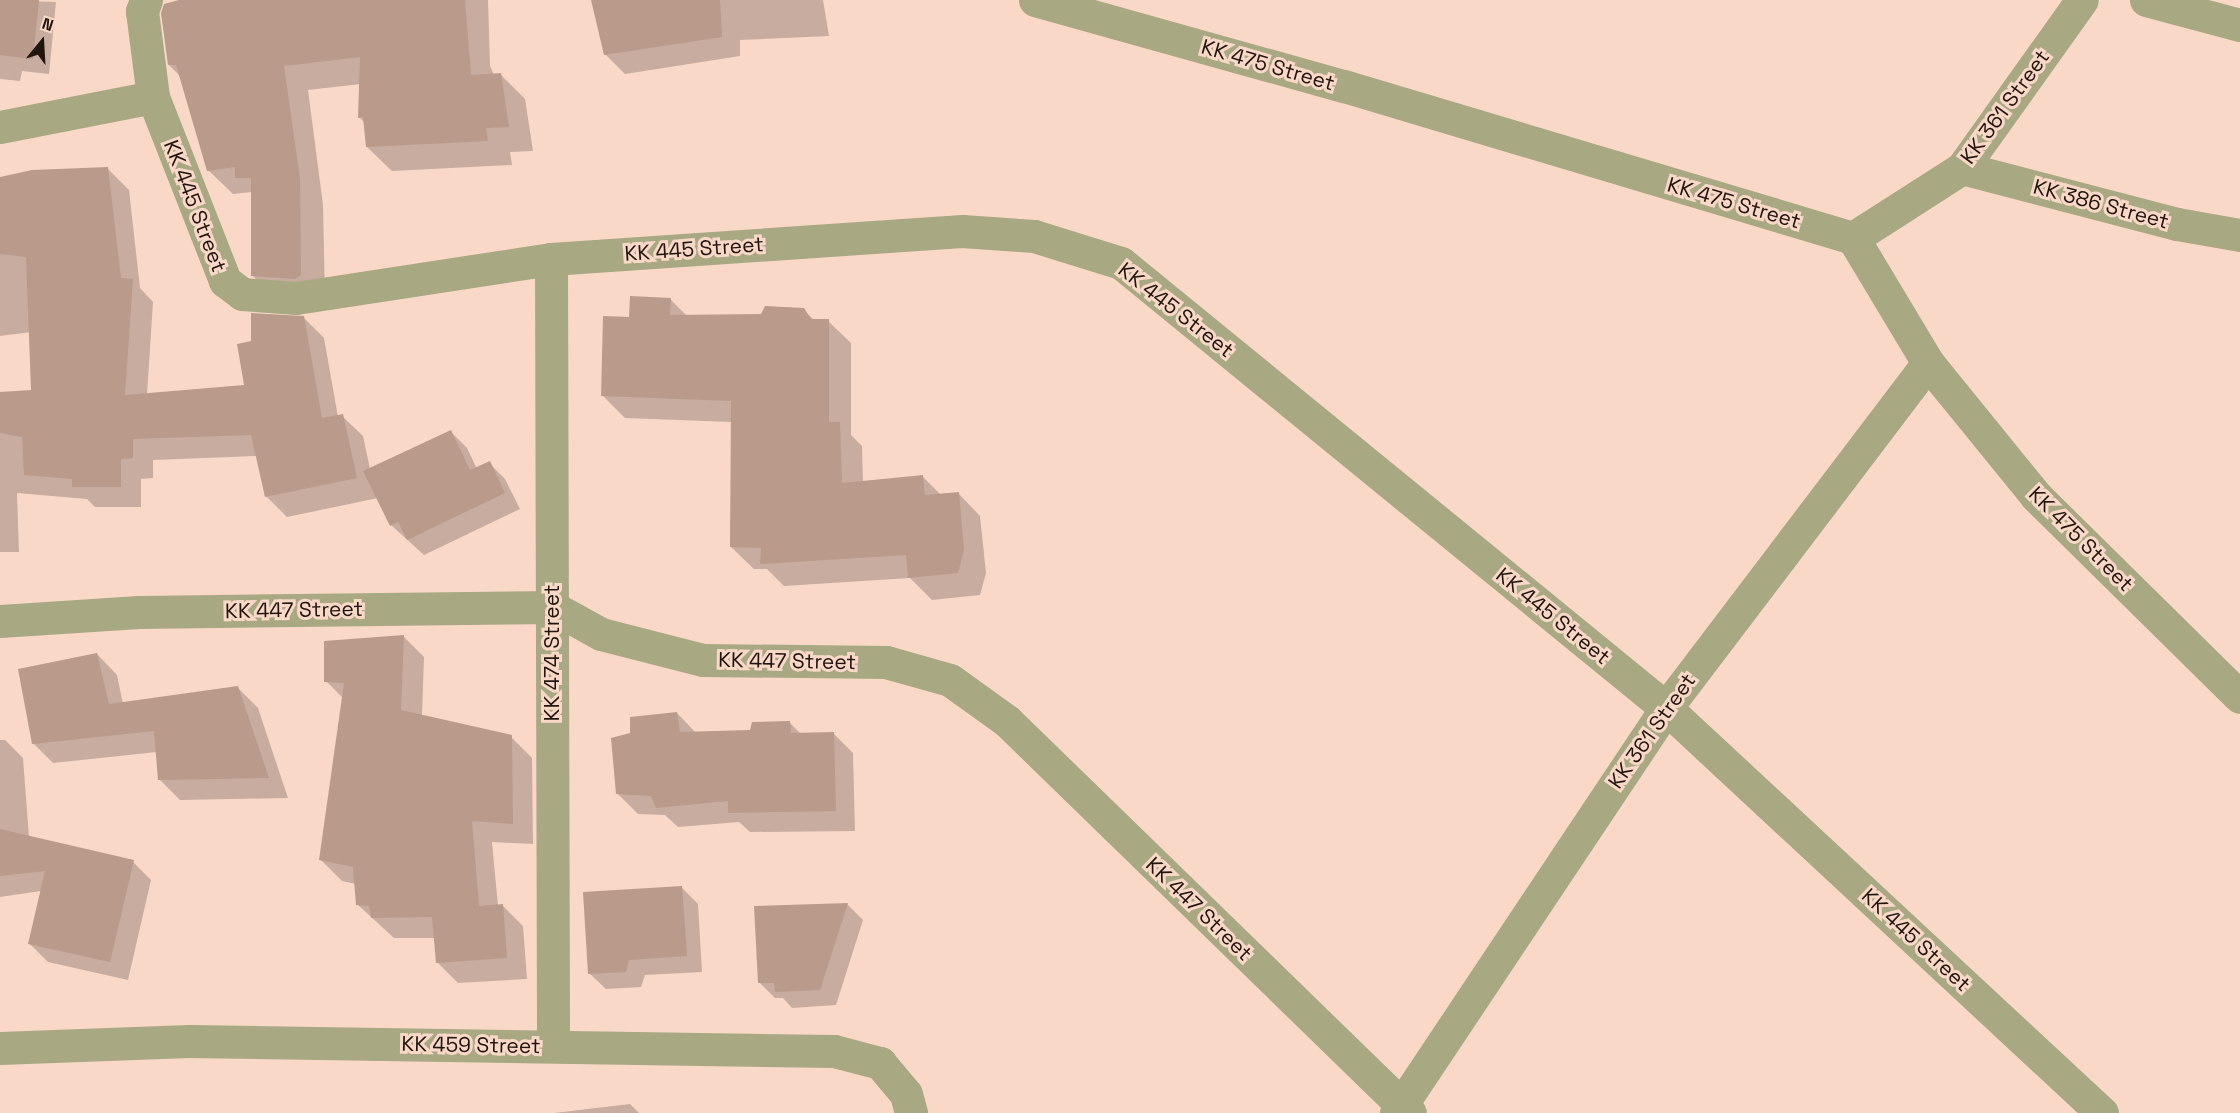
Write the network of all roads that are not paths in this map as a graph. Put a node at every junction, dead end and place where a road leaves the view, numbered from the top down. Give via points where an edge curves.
1 (146, 0) edge
2 (1035, 0) edge
3 (2082, 0) edge
4 (2146, 0) edge
5 (2240, 25) edge
6 (153, 97) junction
7 (0, 127) edge
8 (1962, 168) junction
9 (2240, 235) edge
10 (1853, 238) junction
11 (551, 259) junction
12 (1928, 363) junction
13 (552, 607) junction
14 (0, 621) edge
15 (2240, 697) edge
16 (1666, 708) junction
17 (553, 1046) junction
18 (0, 1048) edge
19 (1402, 1110) edge
20 (911, 1113) edge
21 (2102, 1113) edge

1 - 6 street, KK 445 Street via 142,10
2 - 10 street, KK 475 Street via 1344,86
3 - 8 street, KK 361 Street
4 - 5 street
6 - 7 street
6 - 11 street, KK 445 Street via 225,280 242,294 297,298
8 - 9 street, KK 386 Street via 2177,224
8 - 10 street, KK 361 Street
10 - 12 street, KK 475 Street
11 - 13 street, KK 474 Street
11 - 16 street, KK 445 Street via 962,231 1034,236 1121,262
12 - 15 street, KK 475 Street via 2036,496
12 - 16 street, KK 361 Street
13 - 14 street, KK 447 Street via 139,612
13 - 17 street, KK 474 Street
13 - 19 street, KK 447 Street via 601,634 703,660 886,662 950,680 1007,721
16 - 19 street, KK 361 Street
16 - 21 street, KK 445 Street
17 - 18 street, KK 459 Street via 189,1041
17 - 20 street, KK 459 Street via 834,1051 880,1063 906,1094

